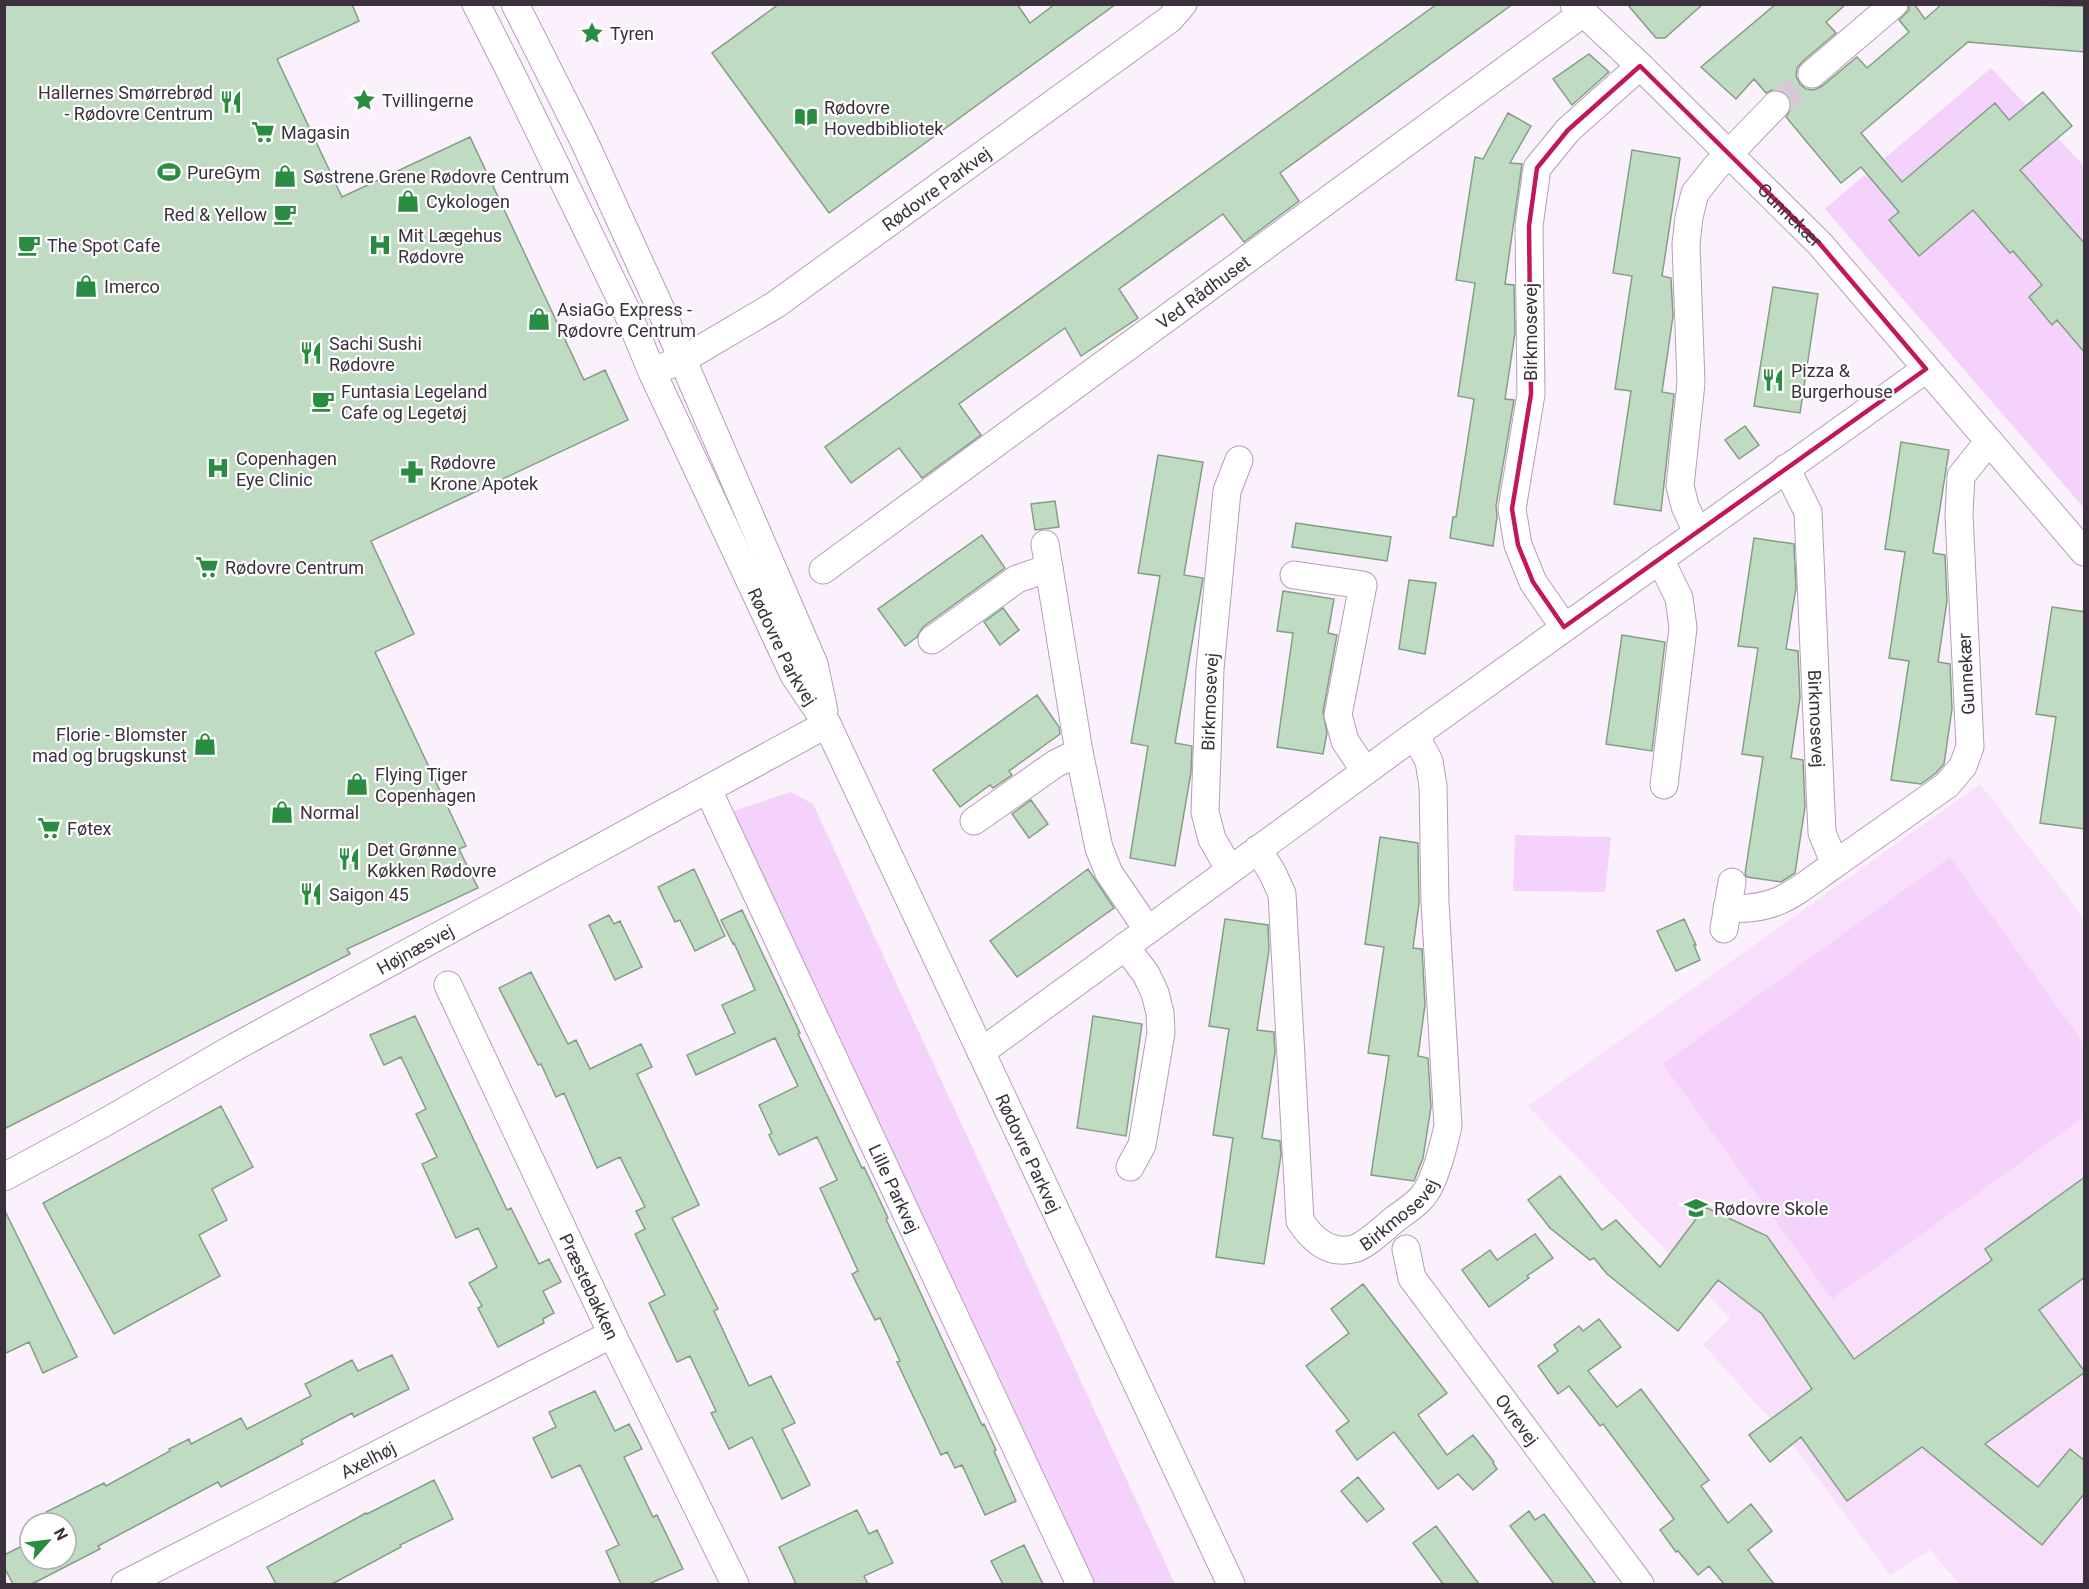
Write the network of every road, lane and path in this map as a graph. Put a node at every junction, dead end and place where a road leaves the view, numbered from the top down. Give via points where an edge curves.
1 (476, 4) edge
2 (515, 4) edge
3 (1183, 4) edge
4 (1894, 4) edge
5 (1578, 9) edge
6 (541, 54) junction
7 (1640, 66) junction
8 (510, 71) junction
9 (1812, 74) tunnel mouth
10 (1776, 105) tunnel mouth
11 (1729, 152) junction
12 (658, 303) junction
13 (628, 314) junction
14 (682, 360) junction
15 (1926, 369) junction
16 (652, 372) junction
17 (1989, 441) junction
18 (1239, 460) dead end
19 (1786, 468) junction
20 (1697, 532) junction
21 (2085, 552) edge
22 (1660, 559) junction
23 (823, 570) dead end
24 (1294, 575) dead end
25 (1564, 627) junction
26 (932, 640) dead end
27 (827, 724) junction
28 (1414, 735) junction
29 (1079, 752) junction
30 (1365, 771) junction
31 (1664, 785) dead end
32 (708, 790) junction
33 (974, 821) dead end
34 (1258, 849) junction
35 (1835, 864) junction
36 (1230, 870) junction
37 (1728, 907) dead end
38 (1148, 930) junction
39 (1125, 946) junction
40 (448, 986) dead end
41 (981, 1052) junction
42 (1130, 1167) dead end
43 (4, 1177) edge
44 (1406, 1249) dead end
45 (612, 1334) junction
46 (125, 1584) edge
47 (735, 1584) edge
48 (1080, 1584) edge
49 (1231, 1584) edge
50 (1640, 1584) edge

1 - 8 street, Rødovre Parkvej
2 - 6 street, Rødovre Parkvej
3 - 14 street, Rødovre Parkvej via 1170,19 775,305
4 - 9 street
5 - 7 street, Gunnekær
5 - 23 street, Ved Rådhuset
6 - 8 street
6 - 12 street, Rødovre Parkvej
7 - 11 street, Gunnekær
7 - 25 street, Birkmosevej via 1568,130 1538,168 1529,225 1531,394 1512,509 1518,545 1533,582
8 - 13 street, Rødovre Parkvej
10 - 11 street
11 - 15 street, Gunnekær via 1820,244
11 - 20 street via 1695,193 1686,244 1691,383 1680,486
12 - 13 street
12 - 14 street, Rødovre Parkvej
13 - 16 street, Rødovre Parkvej
14 - 16 street, Rødovre Parkvej
14 - 27 street, Rødovre Parkvej via 814,664
15 - 17 street, Gunnekær
15 - 19 street
16 - 27 street, Rødovre Parkvej via 794,675
17 - 21 street, Gunnekær
17 - 35 street, Gunnekær via 1960,476 1970,747 1963,766 1947,785
18 - 36 street, Birkmosevej via 1227,491 1210,669 1205,812 1212,839
19 - 20 street
19 - 35 street, Birkmosevej via 1808,512 1822,833
20 - 22 street
22 - 25 street
22 - 31 street via 1679,598 1683,628
24 - 30 street via 1363,585 1338,715 1345,741
25 - 28 street
26 - 29 street via 1047,556
27 - 32 street, Højnæsvej
27 - 41 street, Rødovre Parkvej
28 - 30 street
28 - 34 street, Birkmosevej via 1429,761 1433,786 1435,902 1448,1126 1441,1158 1424,1195 1354,1249 1322,1245 1300,1221 1282,894
29 - 33 street via 1055,764
29 - 38 street via 1099,848 1109,873
30 - 34 street
32 - 43 street, Højnæsvej
32 - 48 street, Lille Parkvej
34 - 36 street
35 - 37 street via 1771,905 1749,910
36 - 38 street
38 - 39 street
39 - 41 street
39 - 42 street via 1155,993 1161,1034 1142,1145
40 - 45 street, Præstebakken
41 - 49 street, Rødovre Parkvej
44 - 50 street, Ovrevej via 1412,1278
45 - 46 street, Axelhøj
45 - 47 street, Præstebakken

